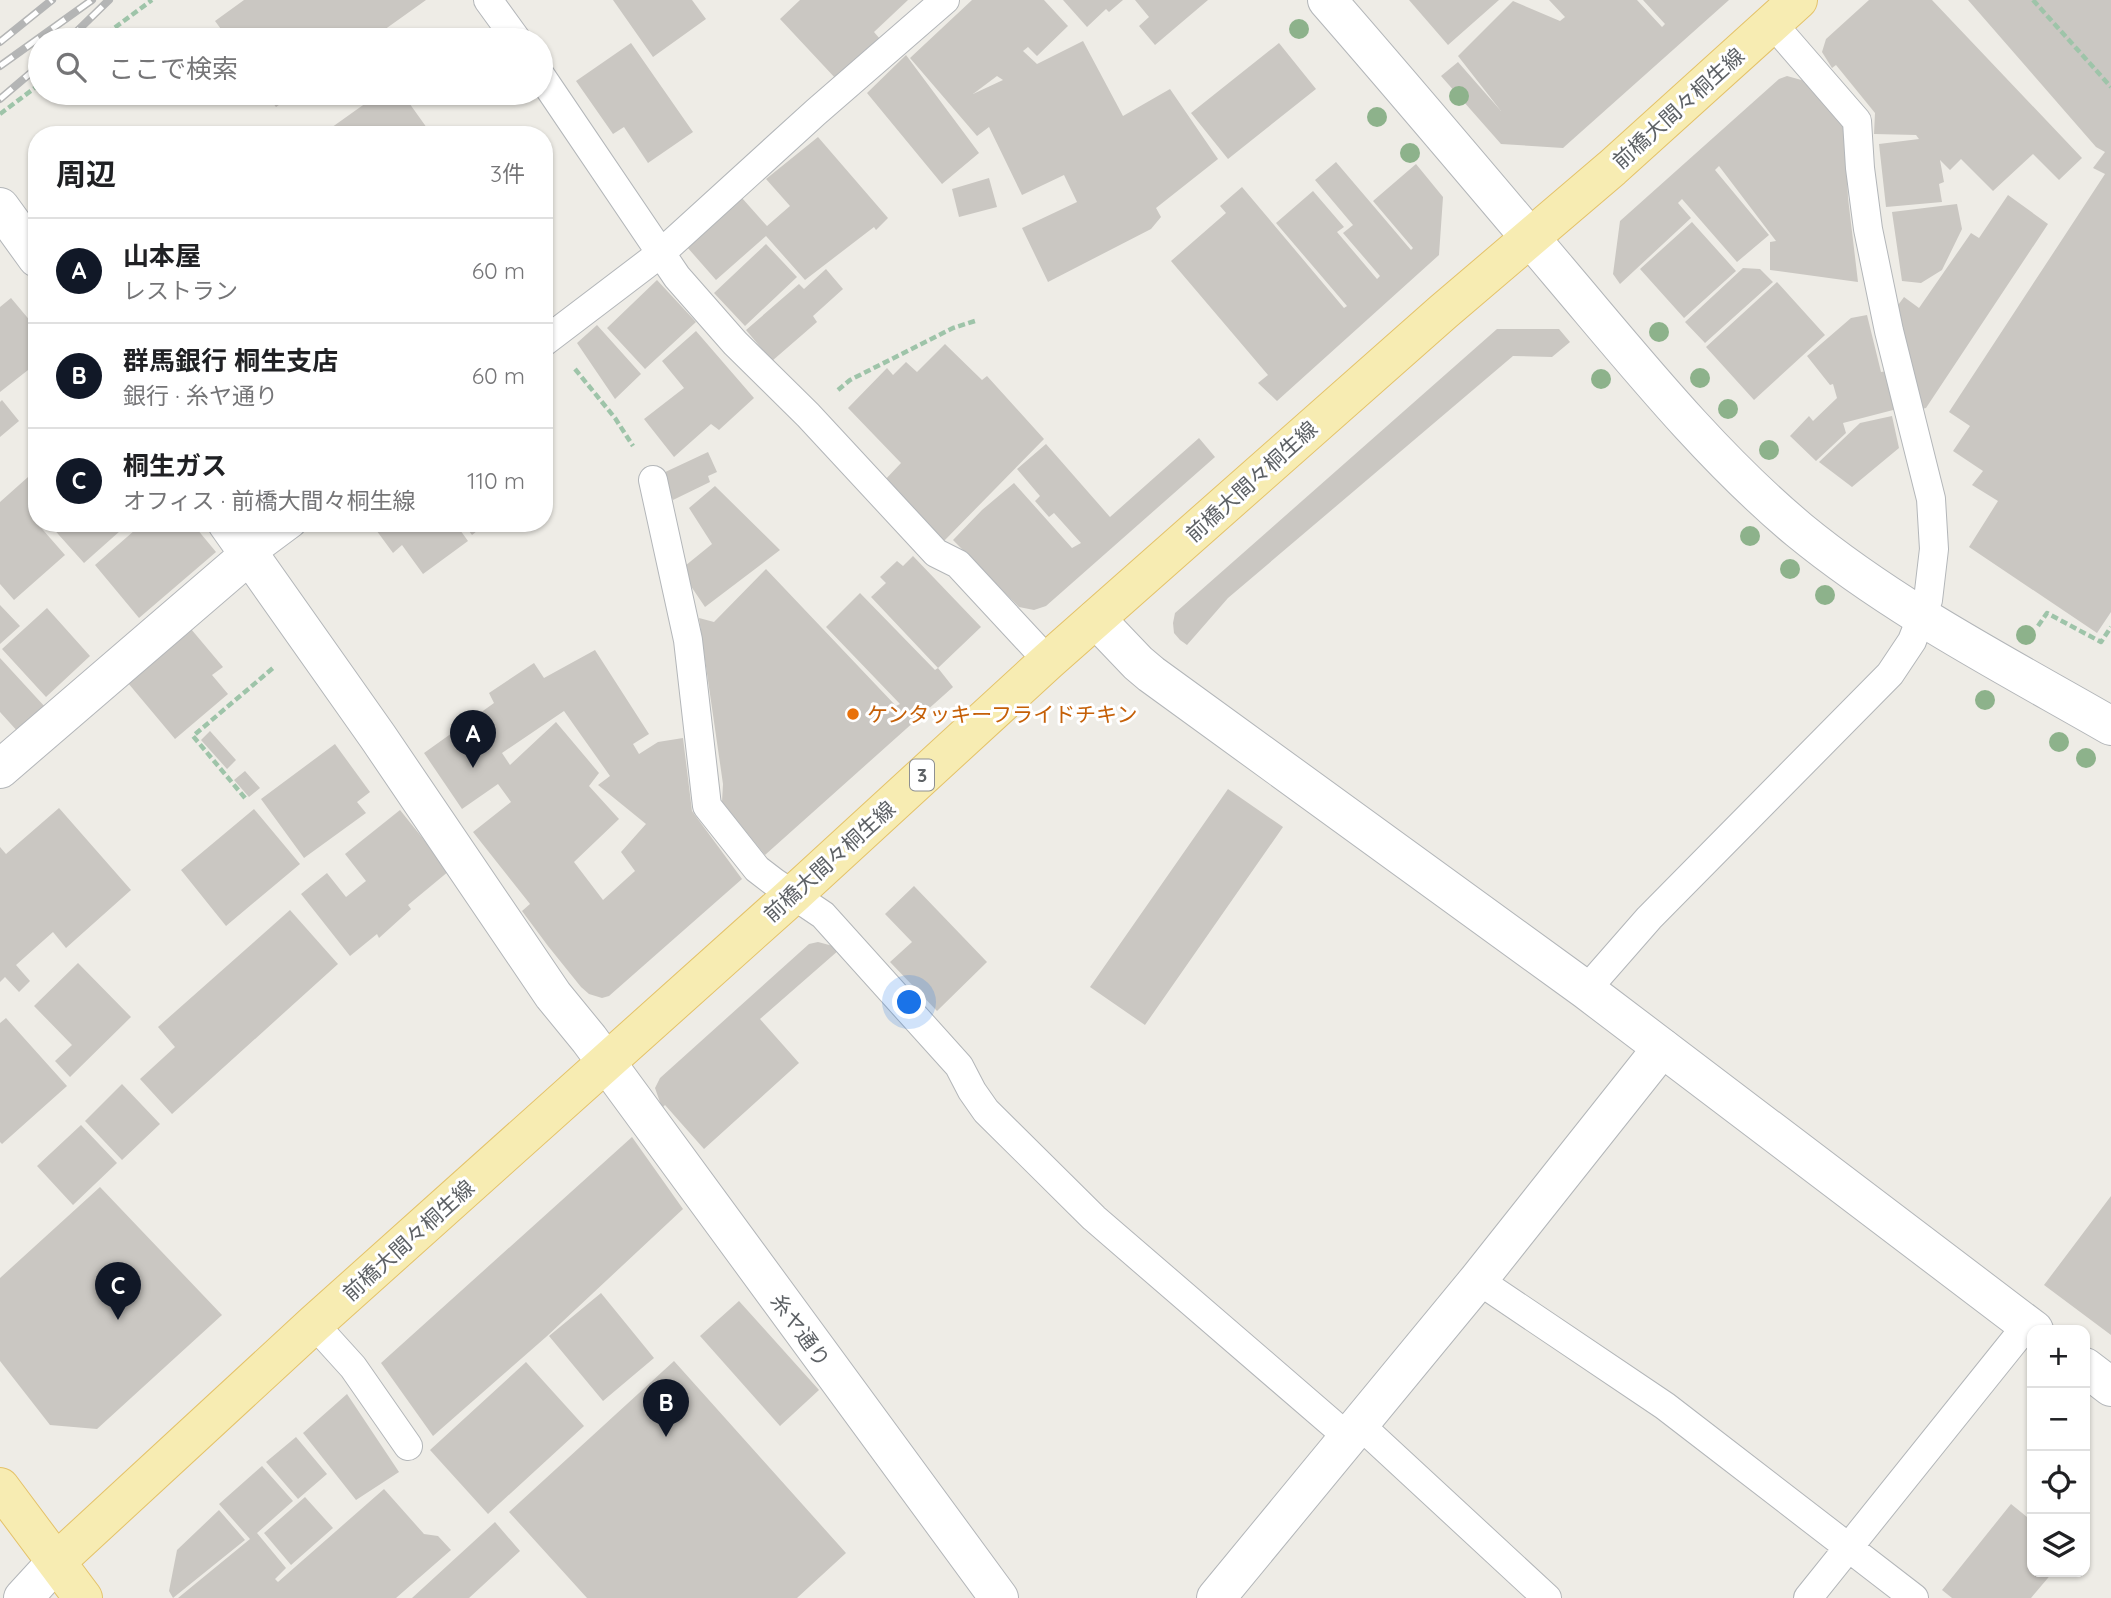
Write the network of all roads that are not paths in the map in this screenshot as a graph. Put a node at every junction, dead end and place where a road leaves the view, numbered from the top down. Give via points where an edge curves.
1 (488, 0) edge
2 (945, 0) edge
3 (1327, 0) edge
4 (1785, 11) edge
5 (508, 28) edge
6 (553, 94) edge
7 (0, 207) edge
8 (1531, 239) junction
9 (28, 246) edge
10 (661, 253) junction
11 (553, 335) edge
12 (653, 480) road end
13 (233, 532) edge
14 (280, 532) edge
15 (249, 555) junction
16 (1923, 617) junction
17 (1096, 619) junction
18 (1048, 661) junction
19 (2111, 726) edge
20 (0, 769) edge
21 (793, 895) junction
22 (1586, 990) junction
23 (1662, 1048) junction
24 (606, 1061) junction
25 (1478, 1280) junction
26 (314, 1324) junction
27 (2027, 1325) edge
28 (2027, 1333) edge
29 (2090, 1371) edge
30 (2111, 1387) edge
31 (1355, 1431) junction
32 (408, 1446) dead end
33 (0, 1487) edge
34 (1850, 1548) junction
35 (56, 1562) junction
36 (23, 1598) edge
37 (83, 1598) edge
38 (999, 1598) edge
39 (1216, 1598) edge
40 (1547, 1598) edge
41 (1808, 1598) edge
42 (1914, 1598) edge

1 - 5 lane
2 - 10 lane
3 - 8 street
4 - 8 main road, 前橋大間々桐生線 / 3
4 - 16 lane via 1857,121 1868,229 1931,499 1934,549
6 - 10 lane
7 - 9 street
8 - 16 street via 1658,387 1763,497 1826,551
8 - 17 main road, 前橋大間々桐生線 / 3
10 - 11 lane
10 - 18 lane via 735,343 936,553 958,564
12 - 21 lane via 688,640 707,806 757,869
13 - 15 street, 糸ヤ通り
14 - 15 lane
15 - 20 street
15 - 24 street, 糸ヤ通り via 554,995
16 - 19 street
16 - 22 lane via 1891,674 1649,918
17 - 18 main road, 前橋大間々桐生線 / 3
17 - 22 street via 1152,674
18 - 21 main road, 前橋大間々桐生線 / 3
21 - 24 main road, 前橋大間々桐生線 / 3
21 - 31 lane via 823,915 959,1066 986,1111 1094,1218
22 - 23 street
23 - 25 street
23 - 27 street
24 - 26 main road, 前橋大間々桐生線 / 3
24 - 38 street, 糸ヤ通り
25 - 31 street
25 - 34 lane via 1665,1405
26 - 32 lane via 353,1367
26 - 35 main road, 前橋大間々桐生線 / 3
28 - 34 lane
29 - 30 street
31 - 39 street
31 - 40 lane
33 - 35 main road
34 - 41 lane
34 - 42 lane
35 - 36 street
35 - 37 main road

